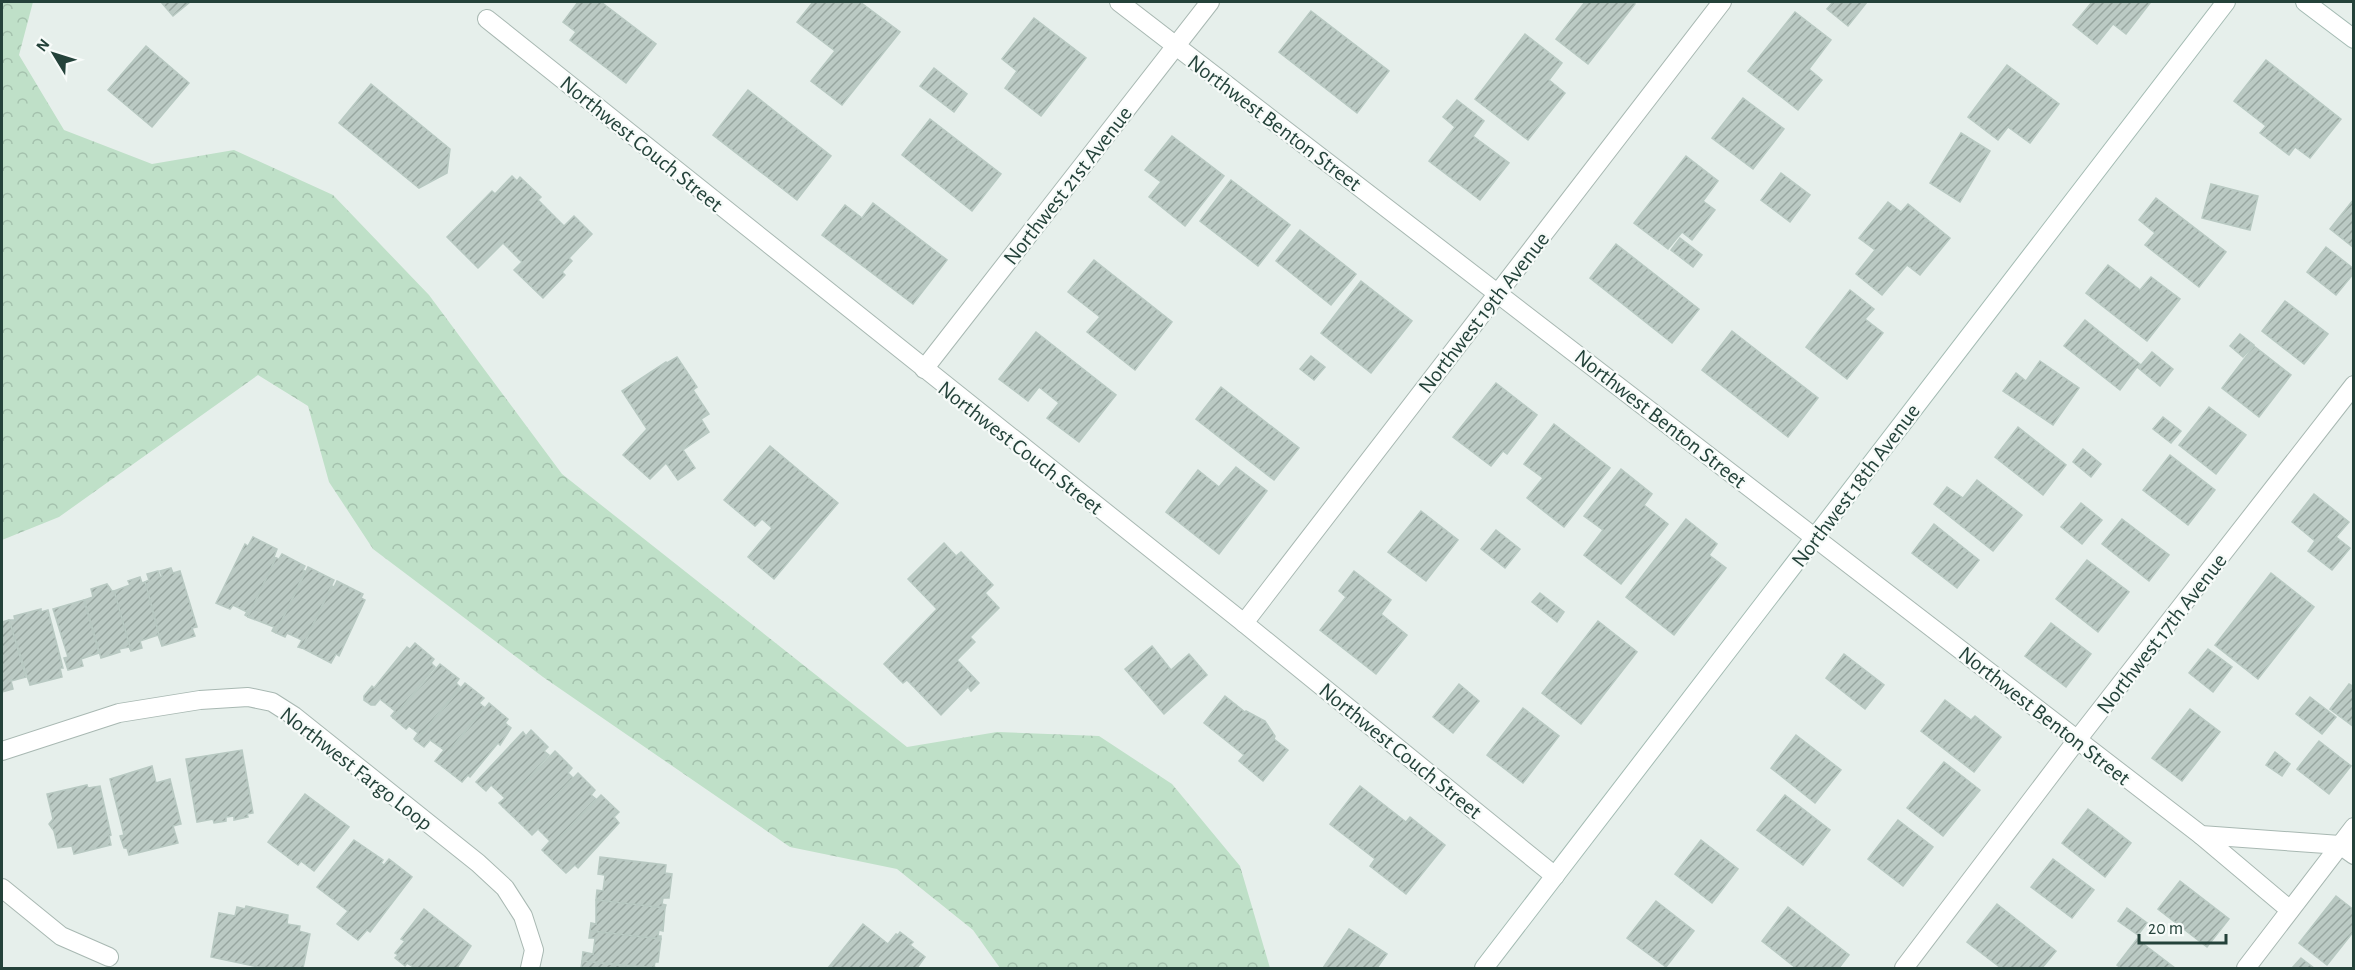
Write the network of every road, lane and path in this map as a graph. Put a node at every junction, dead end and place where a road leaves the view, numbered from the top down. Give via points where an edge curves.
1 (1119, 2) edge
2 (1210, 2) edge
3 (1722, 2) edge
4 (2226, 2) edge
5 (2305, 2) edge
6 (487, 19) dead end
7 (2351, 34) edge
8 (1176, 46) junction
9 (1498, 292) junction
10 (924, 369) junction
11 (2354, 385) edge
12 (1816, 537) junction
13 (1244, 623) junction
14 (2078, 740) junction
15 (2, 751) edge
16 (2354, 827) edge
17 (2201, 835) junction
18 (2347, 850) edge
19 (1555, 876) junction
20 (2, 888) edge
21 (2290, 910) junction
22 (109, 957) dead end
23 (530, 969) edge
24 (1484, 969) edge
25 (1904, 969) edge
26 (2246, 969) edge

1 - 8 street, Northwest Benton Street
2 - 8 street, Northwest 21st Avenue
3 - 9 street, Northwest 19th Avenue
4 - 12 street, Northwest 18th Avenue
5 - 7 street
6 - 10 street, Northwest Couch Street
8 - 9 street, Northwest Benton Street
8 - 10 street, Northwest 21st Avenue
9 - 12 street, Northwest Benton Street
9 - 13 street, Northwest 19th Avenue
10 - 13 street, Northwest Couch Street
11 - 14 street, Northwest 17th Avenue
12 - 14 street, Northwest Benton Street
12 - 19 street, Northwest 18th Avenue
13 - 19 street, Northwest Couch Street
14 - 17 street, Northwest Benton Street
14 - 25 street, Northwest 17th Avenue
15 - 23 street, Northwest Fargo Loop via 119,713 200,700 248,697 272,702 505,888 523,916 534,950
16 - 18 street
17 - 18 street
17 - 21 street, Northwest Benton Street
18 - 21 street
19 - 24 street, Northwest 18th Avenue
20 - 22 street via 61,936
21 - 26 street

